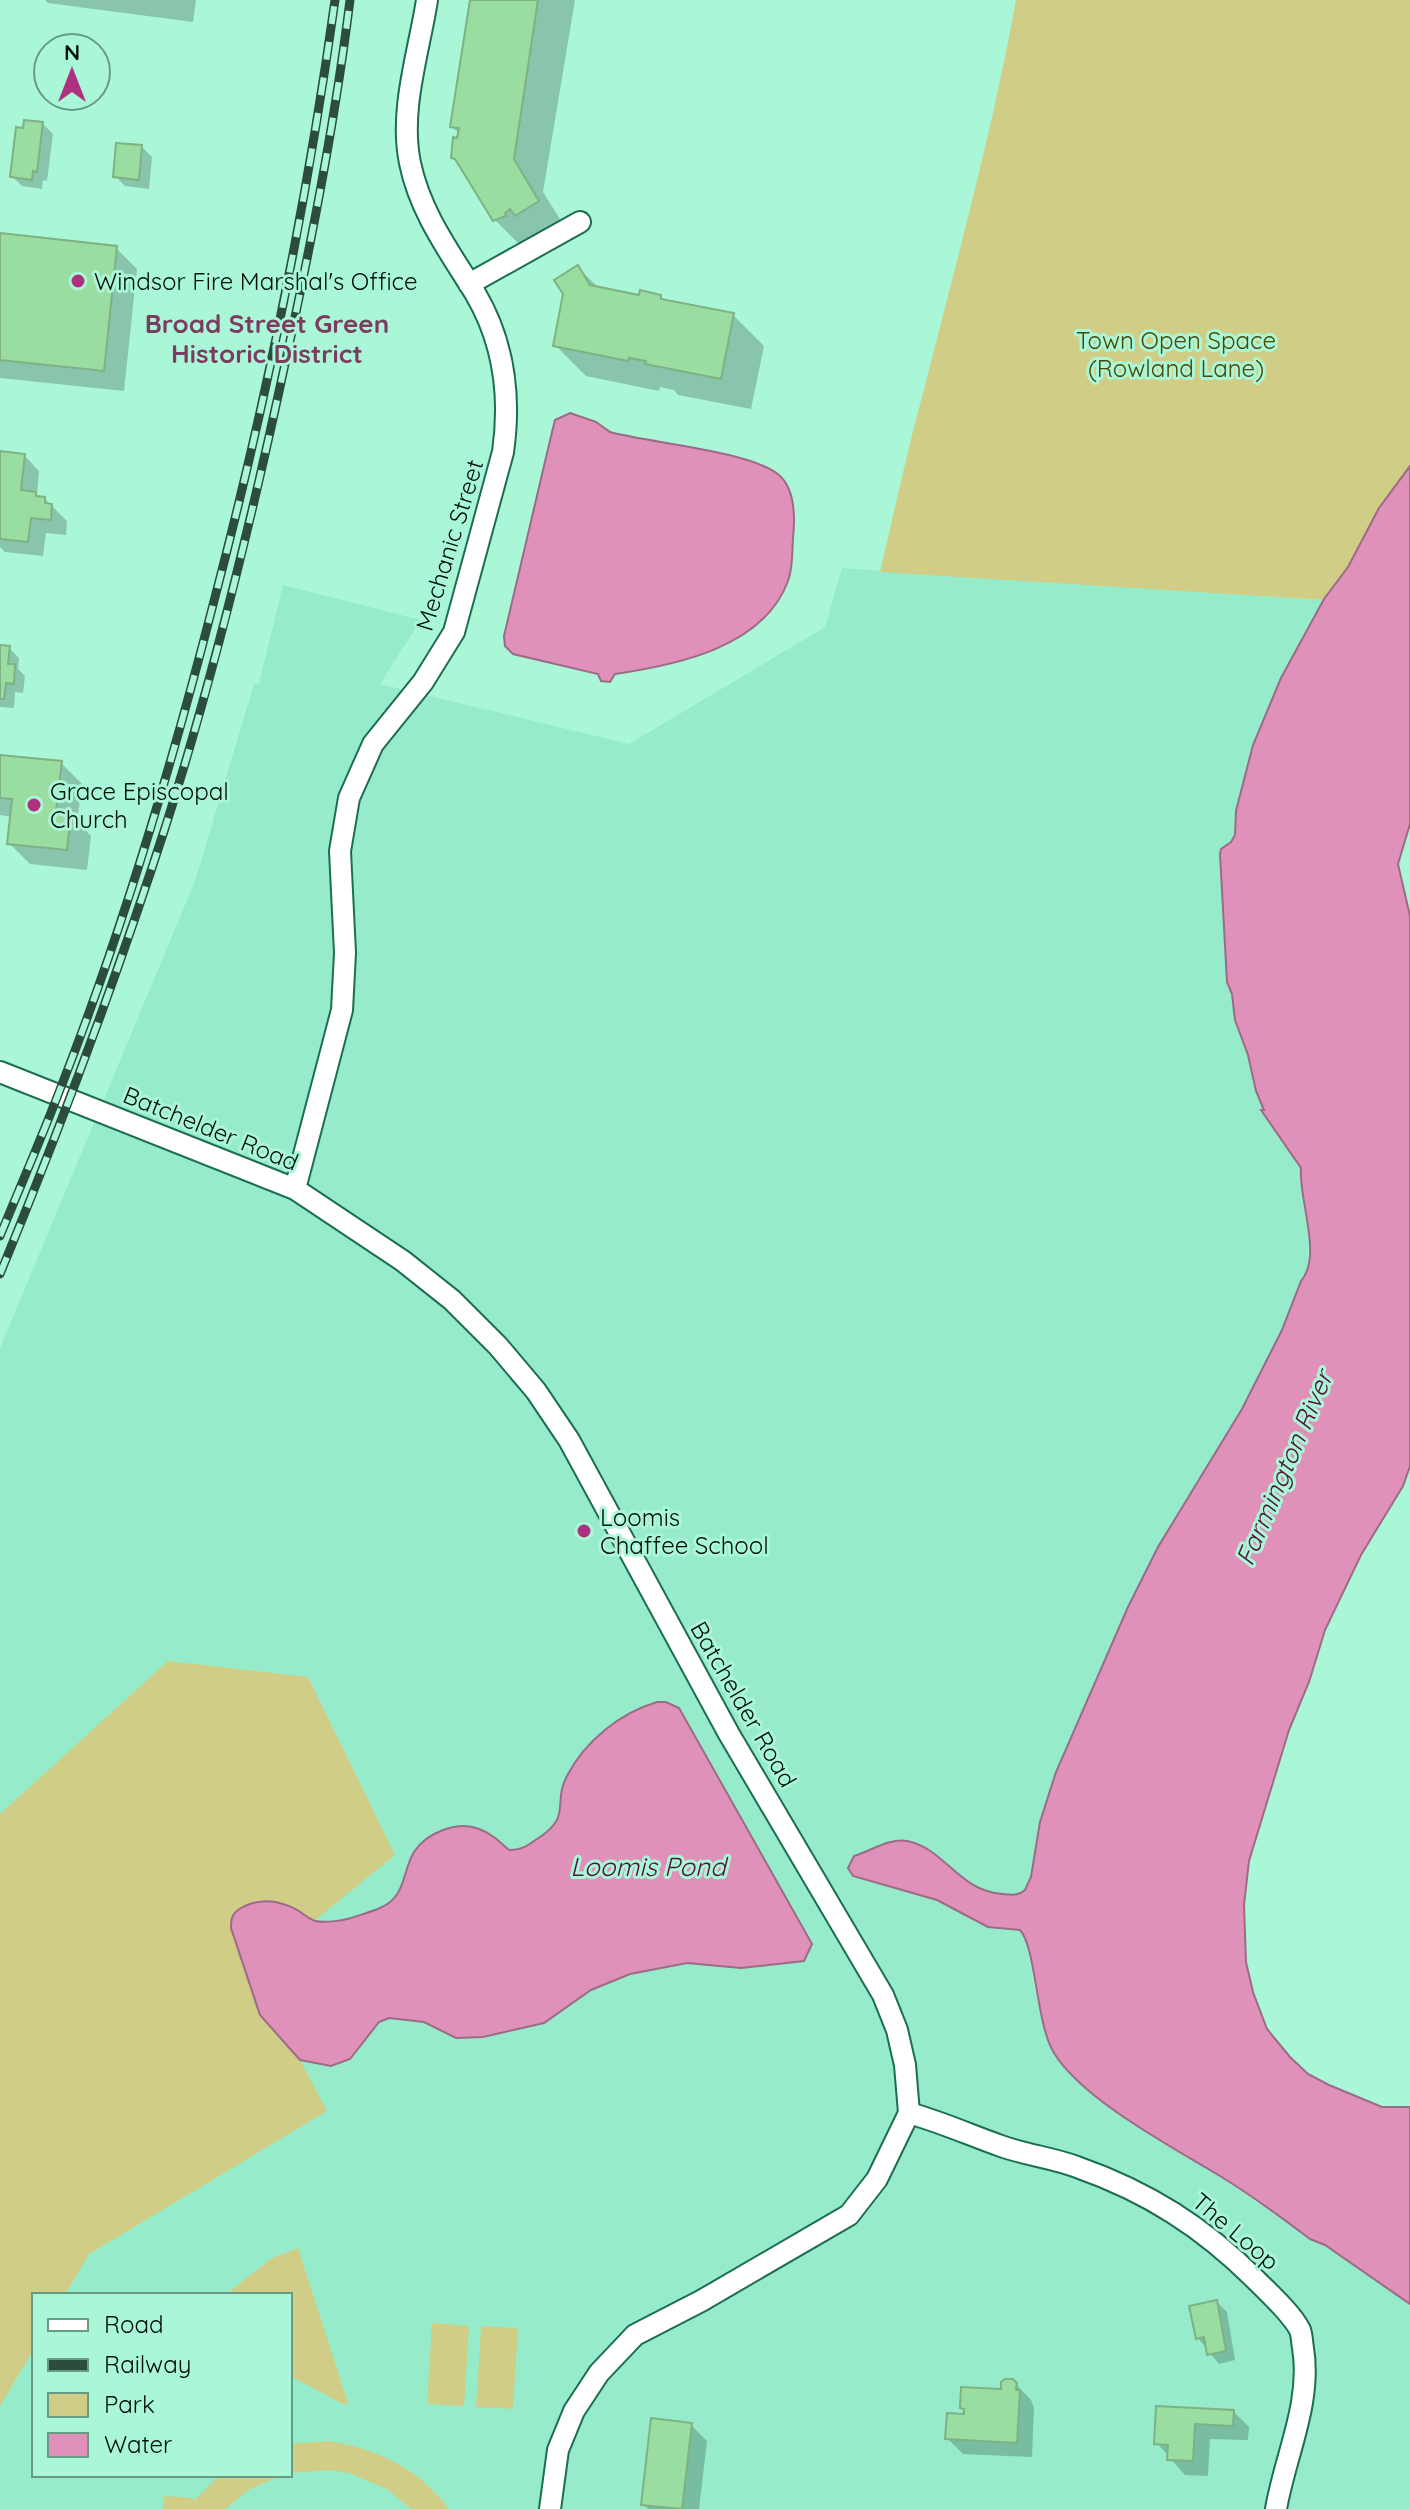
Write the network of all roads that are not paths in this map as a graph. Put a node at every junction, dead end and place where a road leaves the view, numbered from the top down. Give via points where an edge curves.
1 (427, 0) edge
2 (580, 222) dead end
3 (469, 284) junction
4 (0, 1072) edge
5 (295, 1189) junction
6 (909, 2113) junction
7 (550, 2509) edge
8 (1276, 2509) edge

1 - 3 street, Mechanic Street via 409,101 409,160 428,216
2 - 3 street
3 - 5 street, Mechanic Street via 487,317 505,371 503,452 454,632 423,682 373,744 349,798 340,851 342,1010
4 - 5 street, Batchelder Road
5 - 6 street, Batchelder Road via 452,1300 498,1346 561,1428 729,1734 883,1995 905,2065
6 - 7 street via 877,2179 849,2215 635,2335 599,2373 563,2434
6 - 8 street, The Loop via 1075,2166 1135,2191 1184,2218 1226,2250 1270,2294 1300,2331 1306,2369 1301,2412

